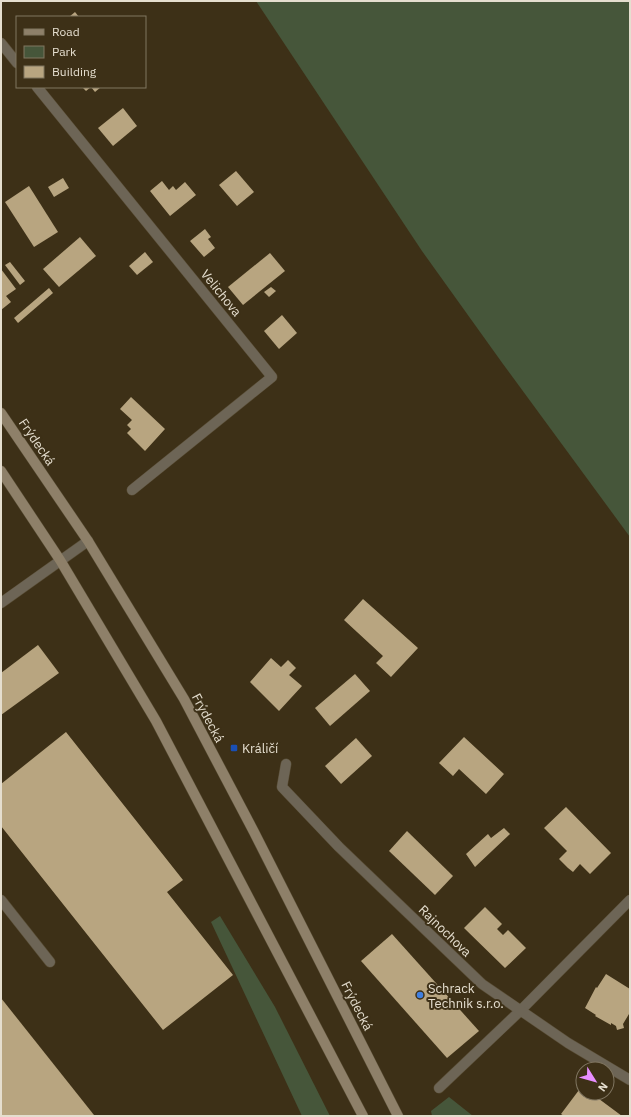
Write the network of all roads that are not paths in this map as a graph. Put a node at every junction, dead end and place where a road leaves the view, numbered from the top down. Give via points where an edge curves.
1 (1, 43) edge
2 (16, 62) edge
3 (38, 88) edge
4 (1, 413) edge
5 (1, 471) edge
6 (132, 490) dead end
7 (88, 540) junction
8 (60, 560) junction
9 (1, 603) edge
10 (286, 764) dead end
11 (1, 900) edge
12 (630, 900) edge
13 (50, 962) dead end
14 (520, 1011) junction
15 (630, 1080) edge
16 (439, 1088) dead end
17 (362, 1116) edge
18 (398, 1116) edge

1 - 2 street
3 - 6 street, Velichova via 272,377
4 - 7 main road, Frýdecká
5 - 8 main road
7 - 8 street
7 - 18 main road, Frýdecká via 187,706
8 - 9 street
8 - 17 main road via 156,721
10 - 14 street, Rajnochova via 282,787 287,793 339,847 482,984
11 - 13 street
12 - 14 street
14 - 15 street, Rajnochova
14 - 16 street

